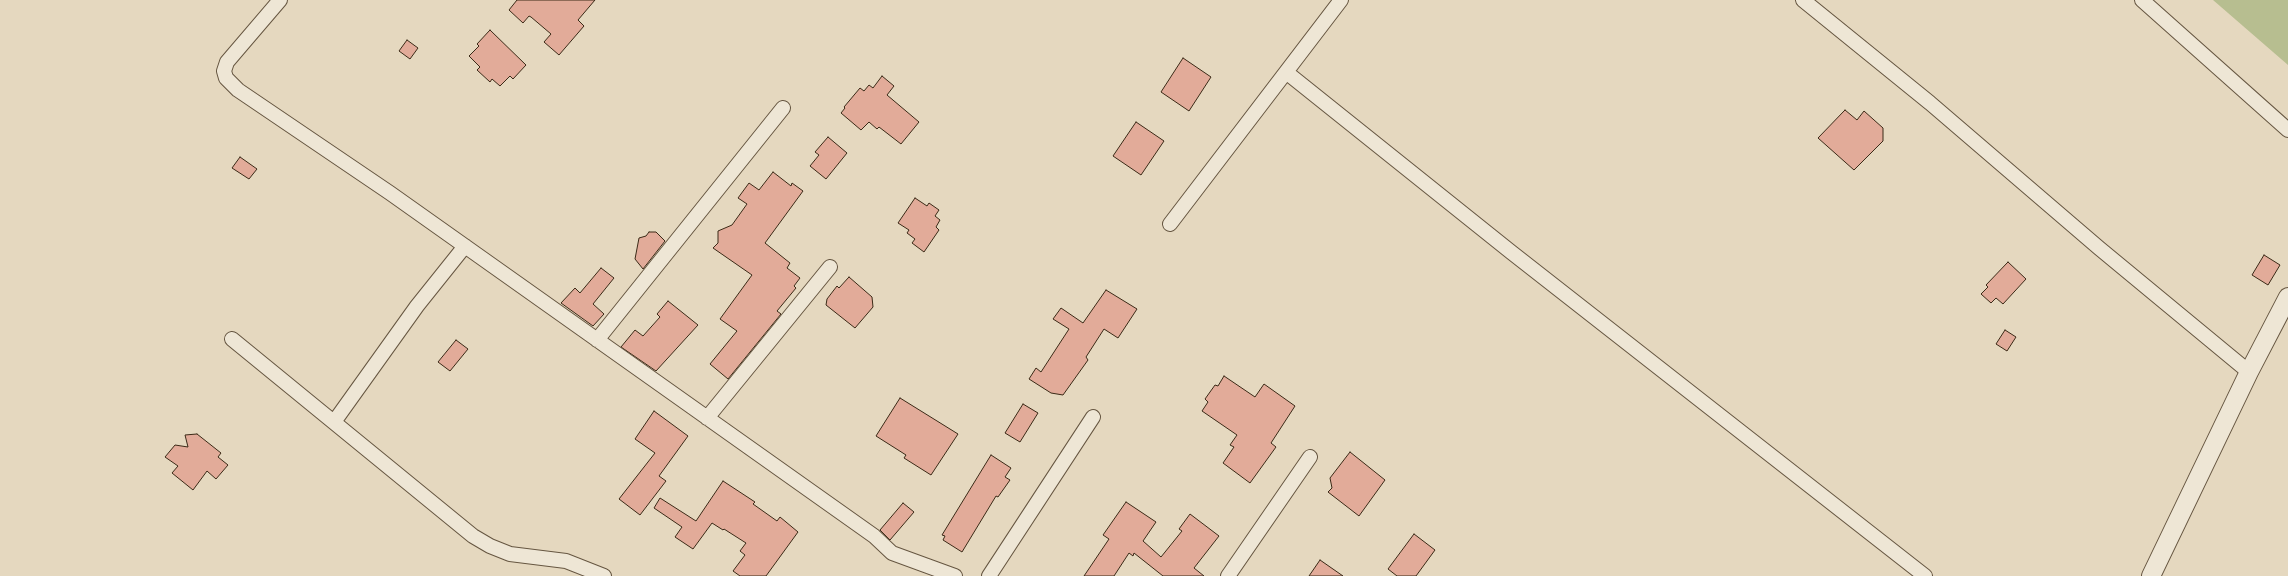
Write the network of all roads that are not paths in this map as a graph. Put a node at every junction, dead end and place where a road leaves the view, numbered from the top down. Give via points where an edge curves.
1 (280, 0) edge
2 (1341, 0) edge
3 (1804, 0) edge
4 (2142, 0) edge
5 (1286, 72) junction
6 (783, 108) dead end
7 (2288, 130) edge
8 (1170, 224) dead end
9 (465, 246) junction
10 (830, 267) dead end
11 (2288, 297) edge
12 (232, 339) dead end
13 (597, 340) junction
14 (2249, 372) junction
15 (1093, 417) dead end
16 (707, 418) junction
17 (334, 422) junction
18 (1310, 457) dead end
19 (604, 576) edge
20 (955, 576) edge
21 (989, 576) edge
22 (1228, 576) edge
23 (1925, 576) edge
24 (2151, 576) edge

1 - 9 street via 227,62 224,71 226,78 261,106
2 - 5 street
3 - 14 street
4 - 7 street
5 - 8 street
5 - 23 street
6 - 13 street
9 - 13 street
9 - 17 street via 417,306
10 - 16 street
11 - 14 street
12 - 17 street
13 - 16 street
14 - 24 street
15 - 21 street
16 - 20 street via 874,536 892,553
17 - 19 street via 473,536 490,546 510,554 566,561
18 - 22 street

